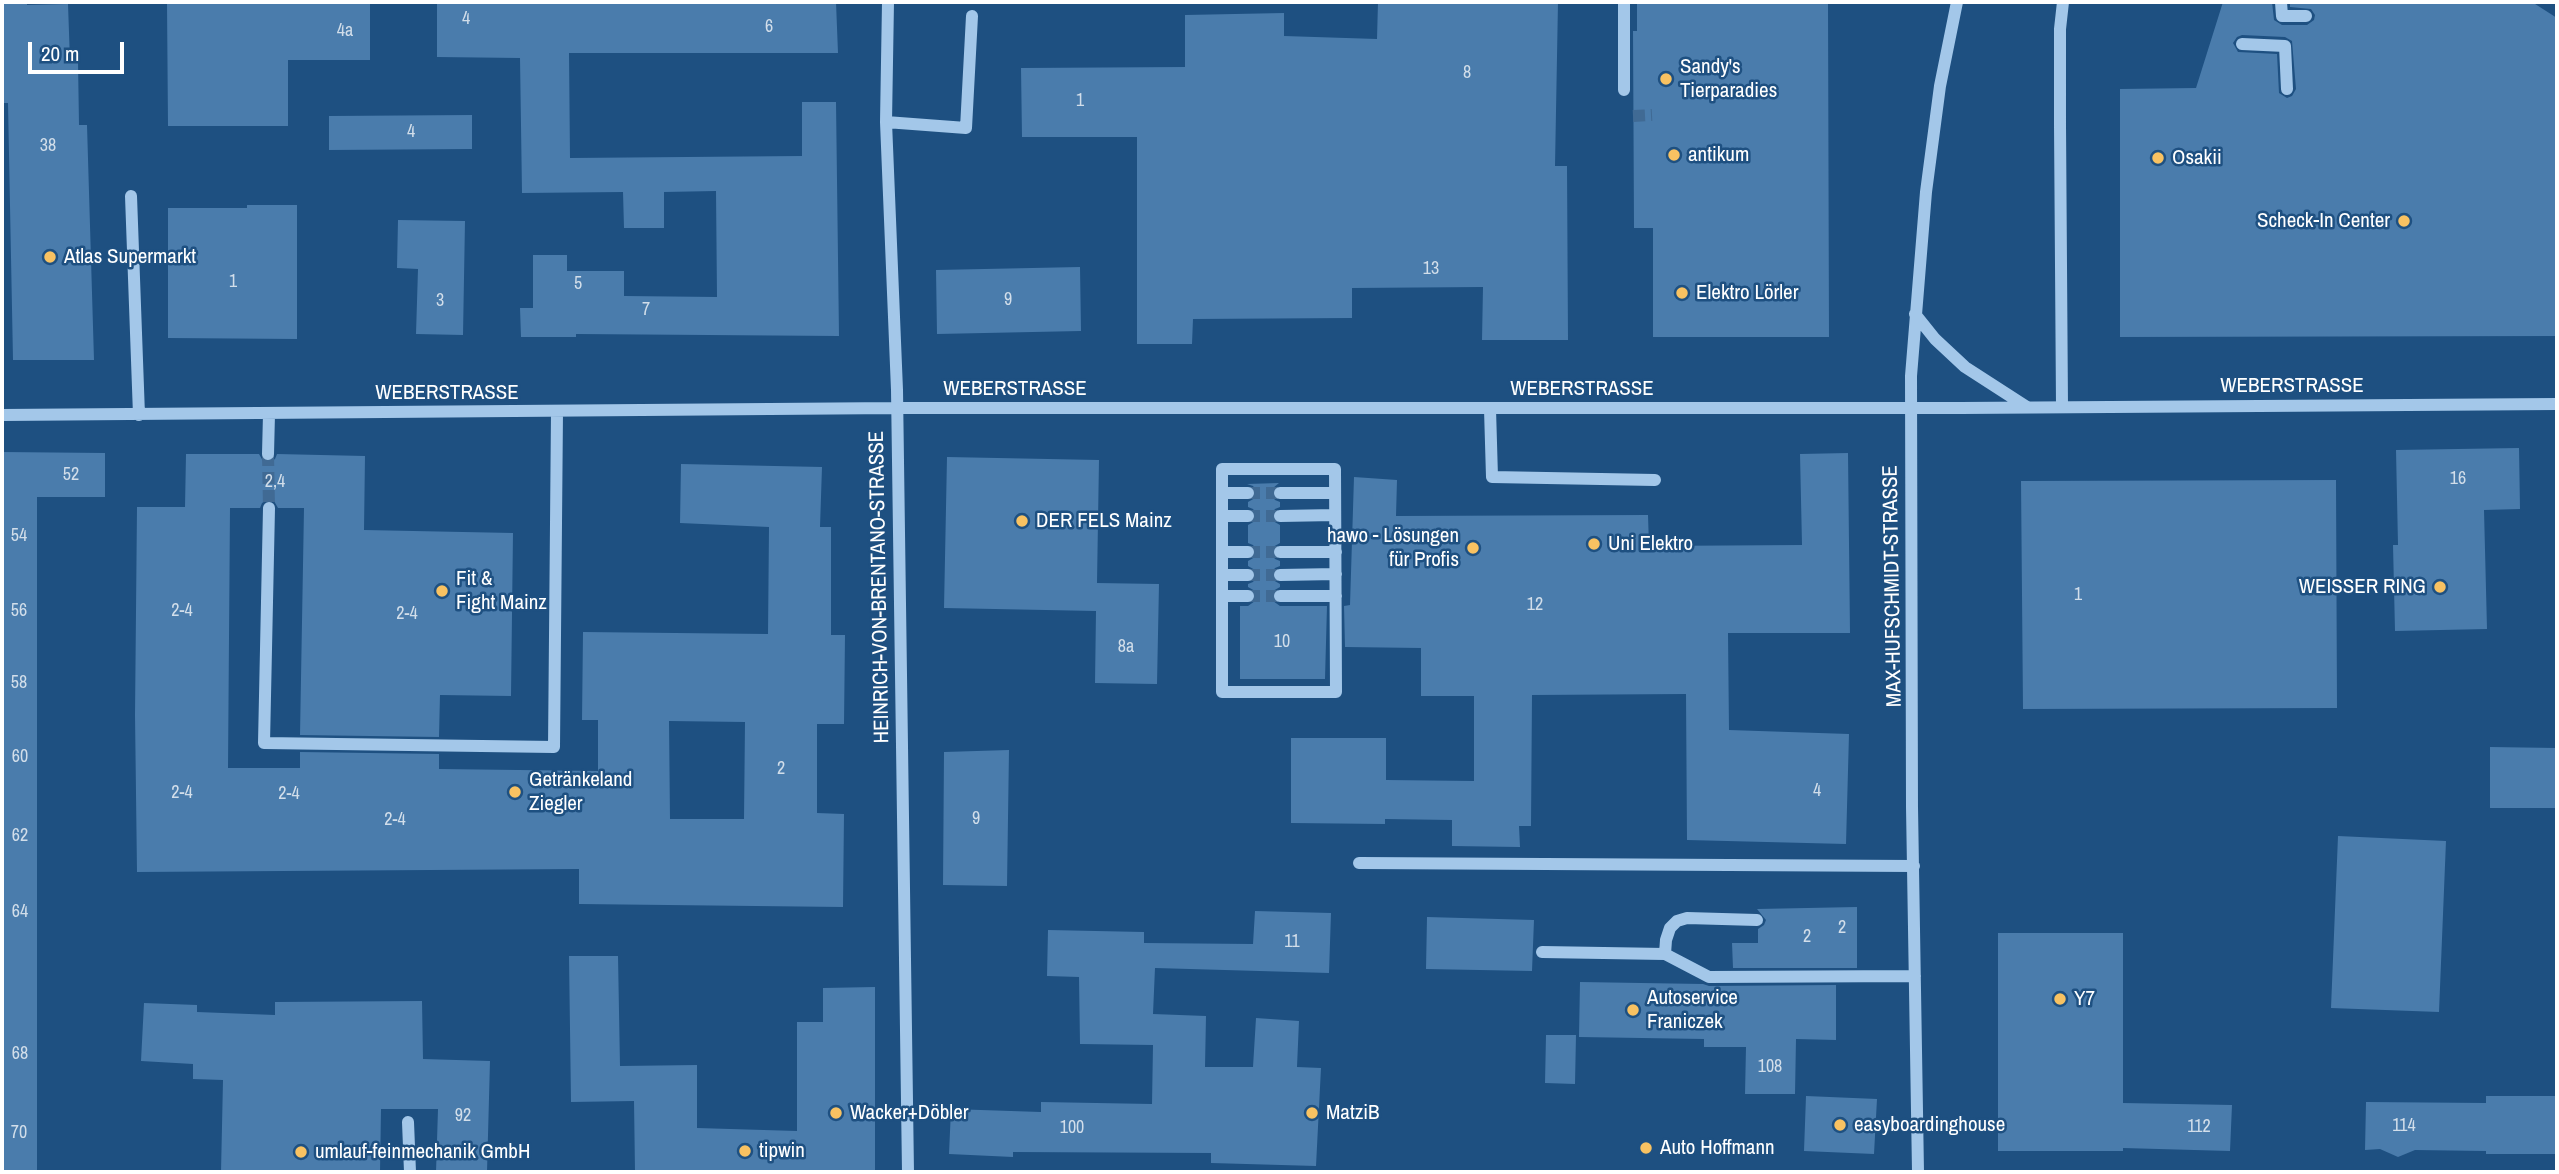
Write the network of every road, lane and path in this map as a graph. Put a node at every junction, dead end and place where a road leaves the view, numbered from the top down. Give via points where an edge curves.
1 (888, 2) edge
2 (1624, 2) edge
3 (1957, 2) edge
4 (2063, 2) edge
5 (2281, 2) edge
6 (972, 16) dead end
7 (2306, 16) dead end
8 (2242, 44) dead end
9 (2287, 89) dead end
10 (1624, 90) dead end
11 (886, 122) junction
12 (131, 196) dead end
13 (1915, 314) junction
14 (2557, 404) edge
15 (2027, 407) junction
16 (2062, 407) junction
17 (897, 408) junction
18 (1490, 408) junction
19 (1910, 408) junction
20 (557, 412) junction
21 (269, 414) junction
22 (2, 415) edge
23 (139, 415) junction
24 (268, 454) tunnel mouth
25 (1655, 480) dead end
26 (1222, 493) junction
27 (1280, 493) tunnel mouth
28 (1335, 493) junction
29 (1248, 494) tunnel mouth
30 (269, 508) tunnel mouth
31 (1335, 515) junction
32 (1222, 516) junction
33 (1248, 516) tunnel mouth
34 (1280, 516) tunnel mouth
35 (1336, 551) junction
36 (1222, 552) junction
37 (1248, 552) tunnel mouth
38 (1280, 552) tunnel mouth
39 (1336, 574) junction
40 (1222, 575) junction
41 (1248, 575) tunnel mouth
42 (1280, 575) tunnel mouth
43 (1222, 596) junction
44 (1248, 596) tunnel mouth
45 (1280, 596) tunnel mouth
46 (1336, 596) junction
47 (1359, 863) dead end
48 (1914, 866) junction
49 (1757, 920) dead end
50 (1542, 952) dead end
51 (1665, 954) junction
52 (1915, 976) junction
53 (408, 1122) dead end
54 (410, 1172) edge
55 (908, 1172) edge
56 (1918, 1172) edge

1 - 11 street, HEINRICH-VON-BRENTANO-STRASSE
2 - 10 street
3 - 13 street, MAX-HUFSCHMIDT-STRASSE via 1935,124
4 - 16 street
5 - 7 street via 2282,16
6 - 11 street via 966,128
8 - 9 street via 2285,46
11 - 17 street, HEINRICH-VON-BRENTANO-STRASSE
12 - 23 street
13 - 15 street via 1965,367
13 - 19 street, MAX-HUFSCHMIDT-STRASSE
14 - 16 street, WEBERSTRASSE
15 - 16 street, WEBERSTRASSE
15 - 19 street, WEBERSTRASSE
17 - 18 street, WEBERSTRASSE
17 - 20 street, WEBERSTRASSE
17 - 55 street, HEINRICH-VON-BRENTANO-STRASSE
18 - 19 street, WEBERSTRASSE
18 - 25 street via 1492,477
19 - 48 street, MAX-HUFSCHMIDT-STRASSE
20 - 21 street, WEBERSTRASSE
20 - 30 street via 554,747 264,743
21 - 23 street, WEBERSTRASSE
21 - 24 street
22 - 23 street, WEBERSTRASSE
26 - 28 street via 1222,469 1335,469
26 - 29 street
26 - 32 street
27 - 28 street
28 - 31 street
31 - 34 street
31 - 35 street
32 - 33 street
32 - 36 street
35 - 38 street
35 - 39 street
36 - 37 street
36 - 40 street
39 - 42 street
39 - 46 street
40 - 41 street
40 - 43 street
43 - 44 street
43 - 46 street via 1222,692 1336,692
45 - 46 street
47 - 48 street
48 - 52 street, MAX-HUFSCHMIDT-STRASSE
49 - 51 street via 1677,921 1670,928
50 - 51 street
51 - 52 street via 1709,977
52 - 56 street, MAX-HUFSCHMIDT-STRASSE
53 - 54 street

